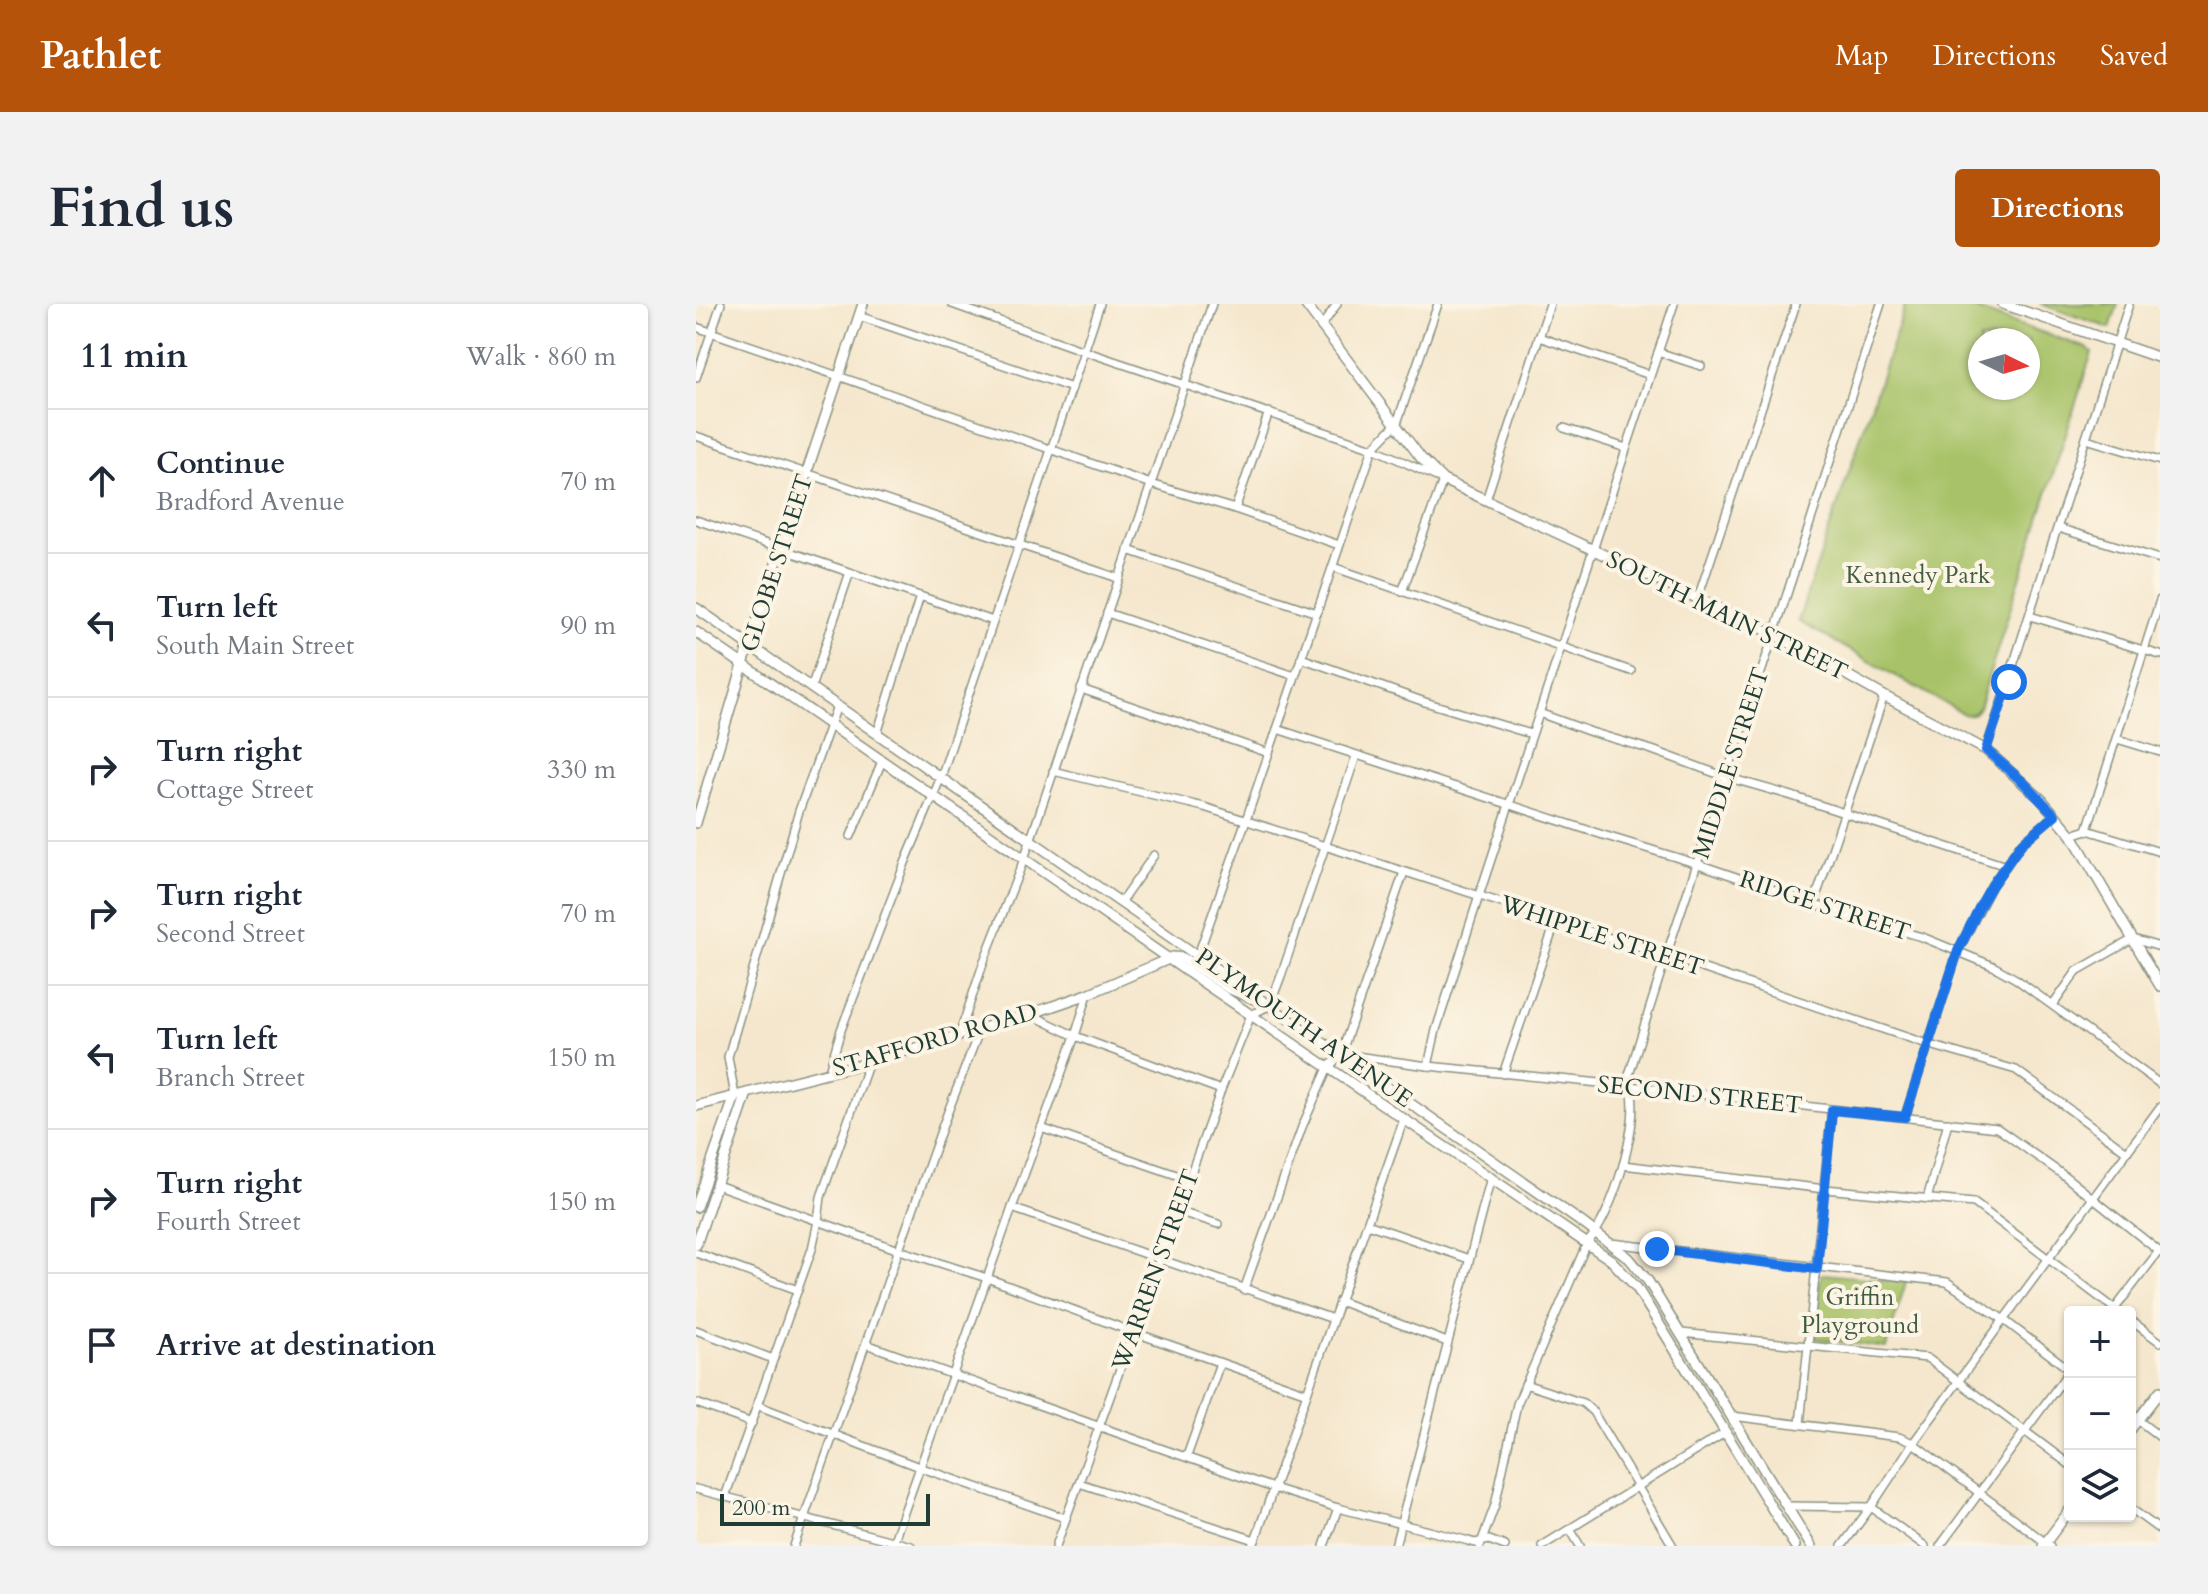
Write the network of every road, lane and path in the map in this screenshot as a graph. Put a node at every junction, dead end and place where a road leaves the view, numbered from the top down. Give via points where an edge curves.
1 (721, 304) edge
2 (863, 304) edge
3 (952, 304) edge
4 (1100, 304) edge
5 (1212, 304) edge
6 (1305, 304) edge
7 (1337, 304) edge
8 (1438, 304) edge
9 (1550, 304) edge
10 (1674, 304) edge
11 (1796, 304) edge
12 (1881, 304) edge
13 (2003, 304) edge
14 (2129, 304) edge
15 (859, 316) junction
16 (696, 327) edge
17 (1321, 327) junction
18 (712, 332) junction
19 (1539, 337) junction
20 (2117, 343) junction
21 (1084, 351) junction
22 (1658, 352) junction
23 (2160, 358) edge
24 (1701, 366) dead end
25 (1650, 375) junction
26 (838, 377) junction
27 (696, 378) edge
28 (1185, 384) junction
29 (1072, 388) junction
30 (1269, 412) junction
31 (1397, 423) junction
32 (1564, 428) dead end
33 (696, 436) edge
34 (2086, 439) junction
35 (1373, 448) junction
36 (1626, 448) junction
37 (1051, 450) junction
38 (2160, 461) edge
39 (806, 474) junction
40 (1443, 480) junction
41 (1151, 484) junction
42 (1486, 500) junction
43 (1235, 509) junction
44 (696, 520) edge
45 (2058, 528) junction
46 (1339, 545) junction
47 (1019, 546) junction
48 (780, 548) junction
49 (1592, 549) junction
50 (1128, 550) junction
51 (2160, 559) edge
52 (1333, 567) junction
53 (850, 572) junction
54 (1118, 578) junction
55 (1402, 592) junction
56 (920, 596) junction
57 (1698, 598) junction
58 (2160, 600) edge
59 (696, 608) edge
60 (1107, 613) junction
61 (1317, 613) junction
62 (2030, 616) junction
63 (993, 621) junction
64 (696, 632) edge
65 (1774, 634) junction
66 (749, 645) junction
67 (1562, 646) junction
68 (2144, 650) junction
69 (2160, 655) edge
70 (1301, 658) junction
71 (744, 666) junction
72 (1631, 671) dead end
73 (1295, 676) junction
74 (811, 688) junction
75 (1081, 689) junction
76 (1884, 696) junction
77 (837, 706) junction
78 (1539, 713) junction
79 (829, 724) junction
80 (1277, 729) junction
81 (877, 734) junction
82 (1531, 734) junction
83 (2117, 739) junction
84 (1986, 750) junction
85 (2160, 752) edge
86 (1269, 753) junction
87 (1356, 756) junction
88 (882, 761) junction
89 (1053, 771) junction
90 (941, 777) junction
91 (1726, 777) junction
92 (932, 796) junction
93 (1509, 804) junction
94 (1844, 814) junction
95 (2055, 815) junction
96 (1246, 820) junction
97 (696, 823) edge
98 (2087, 830) junction
99 (2072, 835) junction
100 (851, 836) dead end
101 (1030, 839) junction
102 (1326, 847) junction
103 (2160, 852) edge
104 (1154, 855) dead end
105 (1024, 859) junction
106 (1698, 864) junction
107 (2006, 866) junction
108 (1404, 872) junction
109 (1479, 896) junction
110 (1121, 902) junction
111 (1814, 903) junction
112 (1556, 921) junction
113 (2133, 939) junction
114 (2160, 947) edge
115 (1958, 951) junction
116 (1198, 955) junction
117 (1666, 956) junction
118 (1170, 960) junction
119 (2160, 986) edge
120 (1088, 994) junction
121 (1270, 1005) junction
122 (2053, 1005) junction
123 (1030, 1014) junction
124 (1251, 1015) junction
125 (980, 1028) junction
126 (960, 1033) junction
127 (1075, 1036) junction
128 (1927, 1044) junction
129 (1341, 1054) junction
130 (869, 1062) junction
131 (1428, 1066) junction
132 (1328, 1068) junction
133 (829, 1071) junction
134 (1503, 1074) junction
135 (2160, 1084) edge
136 (1630, 1086) junction
137 (1221, 1090) junction
138 (747, 1093) junction
139 (735, 1096) junction
140 (696, 1106) edge
141 (2160, 1107) edge
142 (1832, 1110) junction
143 (1905, 1117) junction
144 (1404, 1119) junction
145 (1948, 1122) junction
146 (1041, 1128) junction
147 (2127, 1152) junction
148 (1623, 1165) junction
149 (1491, 1177) junction
150 (1188, 1179) junction
151 (717, 1185) junction
152 (1825, 1189) junction
153 (1927, 1199) junction
154 (2093, 1200) junction
155 (696, 1207) edge
156 (1012, 1208) junction
157 (1177, 1211) junction
158 (818, 1221) junction
159 (1218, 1224) dead end
160 (1367, 1224) junction
161 (1597, 1233) junction
162 (1587, 1243) junction
163 (1611, 1243) junction
164 (696, 1245) edge
165 (899, 1250) junction
166 (2159, 1251) edge
167 (696, 1253) edge
168 (1469, 1259) junction
169 (1159, 1260) junction
170 (2048, 1260) junction
171 (1817, 1269) junction
172 (987, 1278) junction
173 (798, 1290) junction
174 (1244, 1290) junction
175 (1339, 1301) junction
176 (2109, 1306) edge
177 (2120, 1306) edge
178 (1333, 1319) junction
179 (2004, 1320) junction
180 (2136, 1324) edge
181 (696, 1330) edge
182 (1133, 1332) junction
183 (1681, 1333) junction
184 (1447, 1342) junction
185 (2160, 1342) edge
186 (866, 1344) junction
187 (1808, 1346) junction
188 (773, 1359) junction
189 (1220, 1363) junction
190 (2064, 1365) edge
191 (953, 1374) junction
192 (2064, 1378) edge
193 (1959, 1381) junction
194 (1525, 1384) junction
195 (2160, 1391) edge
196 (1307, 1393) junction
197 (696, 1403) edge
198 (759, 1406) junction
199 (2136, 1415) edge
200 (1732, 1416) junction
201 (2136, 1419) edge
202 (752, 1423) junction
203 (1800, 1424) junction
204 (1100, 1426) junction
205 (2024, 1431) junction
206 (1726, 1432) junction
207 (833, 1434) junction
208 (2160, 1437) edge
209 (1913, 1443) junction
210 (1187, 1456) junction
211 (2064, 1461) edge
212 (919, 1467) junction
213 (1079, 1483) junction
214 (1273, 1488) junction
215 (1638, 1488) junction
216 (696, 1489) edge
217 (1980, 1492) junction
218 (725, 1497) junction
219 (1786, 1506) junction
220 (1871, 1507) junction
221 (1338, 1508) junction
222 (2136, 1512) edge
223 (804, 1518) junction
224 (1065, 1518) junction
225 (2064, 1519) edge
226 (1402, 1523) junction
227 (1570, 1529) junction
228 (2160, 1530) edge
229 (893, 1543) edge
230 (1254, 1543) edge
231 (1481, 1544) edge
232 (1058, 1545) edge
233 (2046, 1545) edge
234 (794, 1546) edge
235 (911, 1546) edge
236 (1324, 1546) edge
237 (1395, 1546) edge
238 (1505, 1546) edge
239 (1542, 1546) edge
240 (1580, 1546) edge
241 (1673, 1546) edge
242 (1795, 1546) edge
243 (1811, 1546) edge
244 (1842, 1546) edge
245 (1925, 1546) edge
246 (1940, 1546) edge

1 - 18 street
2 - 15 main road, GLOBE STREET
3 - 21 street
4 - 21 street
5 - 28 street
6 - 17 main road, SOUTH MAIN STREET
7 - 17 street
8 - 31 street
9 - 19 street
10 - 22 street
11 - 57 street
12 - 65 street, MIDDLE STREET
13 - 20 main road
14 - 20 street
15 - 26 main road, GLOBE STREET
15 - 29 street
16 - 18 street
17 - 31 main road, SOUTH MAIN STREET
18 - 26 street
18 - 27 street
19 - 25 street
19 - 42 street
20 - 23 main road
20 - 34 street
21 - 28 street
21 - 29 street
22 - 24 street
22 - 25 street
25 - 36 street
26 - 37 street
26 - 39 main road, GLOBE STREET
28 - 30 street
28 - 41 street
29 - 37 street
30 - 35 street
30 - 43 street
31 - 35 street
31 - 40 main road, SOUTH MAIN STREET
32 - 36 street
33 - 39 street
34 - 38 street
34 - 45 street
35 - 40 street
35 - 46 street
36 - 49 street
37 - 41 street
37 - 47 street
39 - 47 street
39 - 48 main road, GLOBE STREET
40 - 42 main road, SOUTH MAIN STREET
40 - 55 street
41 - 43 street
41 - 50 street
42 - 49 main road, SOUTH MAIN STREET
43 - 46 street
44 - 48 street
45 - 51 street
45 - 62 street
46 - 52 street
47 - 54 street
47 - 63 street
48 - 53 street
48 - 66 main road, GLOBE STREET
49 - 57 main road, SOUTH MAIN STREET
49 - 67 street
50 - 54 street
50 - 61 street
52 - 55 street
52 - 61 street
53 - 56 street
53 - 74 street
54 - 60 street
55 - 67 street
56 - 63 street
56 - 81 street
57 - 65 main road, SOUTH MAIN STREET
58 - 68 street
59 - 66 main road, PLYMOUTH AVENUE
60 - 73 street
60 - 75 street
61 - 70 street
62 - 68 street
62 - 84 street
63 - 90 street
64 - 71 main road, PLYMOUTH AVENUE
65 - 76 main road, SOUTH MAIN STREET
65 - 91 street, MIDDLE STREET
66 - 71 main road, GLOBE STREET
66 - 74 main road, PLYMOUTH AVENUE
67 - 72 street
67 - 78 street
68 - 69 street
68 - 83 street
70 - 73 street
70 - 82 street
71 - 79 main road, PLYMOUTH AVENUE
71 - 97 main road, GLOBE STREET
73 - 80 street
74 - 77 main road, PLYMOUTH AVENUE
75 - 86 street
75 - 89 street
76 - 84 main road, SOUTH MAIN STREET
76 - 94 street
77 - 79 street
77 - 81 main road, PLYMOUTH AVENUE
78 - 82 street
78 - 91 street
79 - 88 main road, PLYMOUTH AVENUE
79 - 139 street via 728,1057
80 - 86 street
80 - 87 street, RIDGE STREET
81 - 90 main road, PLYMOUTH AVENUE
82 - 93 street
83 - 85 street
83 - 98 street
84 - 95 main road, SOUTH MAIN STREET
86 - 96 street
87 - 93 street, RIDGE STREET
87 - 102 street
88 - 92 main road, PLYMOUTH AVENUE
88 - 100 street
89 - 96 street, WHIPPLE STREET
89 - 101 street
90 - 92 street
90 - 101 main road, PLYMOUTH AVENUE
91 - 94 street
91 - 106 street, MIDDLE STREET
92 - 105 main road, PLYMOUTH AVENUE
92 - 133 street
93 - 106 street, RIDGE STREET
93 - 109 street
94 - 107 street
94 - 111 street
95 - 99 main road, SOUTH MAIN STREET
95 - 107 street via 2021,844
96 - 102 street, WHIPPLE STREET
96 - 116 street
98 - 99 street
98 - 103 street
99 - 113 main road, SOUTH MAIN STREET
101 - 105 street
101 - 110 main road, PLYMOUTH AVENUE
102 - 108 street, WHIPPLE STREET
102 - 121 street
104 - 110 street
105 - 118 main road, PLYMOUTH AVENUE
105 - 126 street
106 - 111 street, RIDGE STREET
106 - 117 street, MIDDLE STREET
107 - 115 street
108 - 109 street, WHIPPLE STREET
108 - 129 street
109 - 112 street, WHIPPLE STREET
109 - 131 street
110 - 116 main road, PLYMOUTH AVENUE
111 - 115 street, RIDGE STREET
112 - 117 street, WHIPPLE STREET
112 - 134 street
113 - 114 street
113 - 119 main road, SOUTH MAIN STREET
113 - 122 street via 2077,971
115 - 122 street, RIDGE STREET via 1993,966
115 - 128 street
116 - 121 main road, PLYMOUTH AVENUE
117 - 128 street, WHIPPLE STREET
117 - 136 street, MIDDLE STREET
118 - 120 main road, STAFFORD ROAD
118 - 121 main road via 1183,958 1228,988
118 - 124 main road, PLYMOUTH AVENUE
120 - 123 main road, STAFFORD ROAD
120 - 127 street
121 - 124 street
121 - 129 main road, PLYMOUTH AVENUE
122 - 135 street, RIDGE STREET
123 - 125 main road, STAFFORD ROAD
123 - 127 street
124 - 132 main road, PLYMOUTH AVENUE
124 - 137 street, WARREN STREET
125 - 126 main road, STAFFORD ROAD
125 - 165 street
126 - 130 main road, STAFFORD ROAD
127 - 137 street
127 - 146 street
128 - 143 street
128 - 147 street, WHIPPLE STREET via 2016,1070
129 - 131 street, SECOND STREET
129 - 132 street
129 - 161 main road, PLYMOUTH AVENUE
130 - 133 main road, STAFFORD ROAD
130 - 158 street via 821,1197
131 - 134 street, SECOND STREET
132 - 144 main road, PLYMOUTH AVENUE
132 - 174 street
133 - 138 main road, STAFFORD ROAD
134 - 136 street, SECOND STREET
136 - 142 street, SECOND STREET
136 - 148 street, MIDDLE STREET via 1630,1135
137 - 150 street, WARREN STREET
138 - 139 main road, STAFFORD ROAD
138 - 151 main road
139 - 140 main road, STAFFORD ROAD
139 - 155 main road
141 - 147 street
142 - 143 street, SECOND STREET
142 - 152 street
143 - 145 street, SECOND STREET
144 - 149 main road, PLYMOUTH AVENUE
144 - 160 street
145 - 153 street
145 - 154 street, SECOND STREET via 1997,1128
146 - 150 street
146 - 156 street
147 - 154 street
148 - 152 street
148 - 161 street, MIDDLE STREET
149 - 162 main road, PLYMOUTH AVENUE
149 - 168 street
150 - 157 street, WARREN STREET
151 - 158 street
151 - 164 main road
152 - 153 street
152 - 171 street
153 - 170 street via 1974,1203
154 - 166 street, SECOND STREET
154 - 170 street
156 - 169 street
156 - 172 street
157 - 159 street
157 - 169 street, WARREN STREET
158 - 165 street
158 - 173 street
160 - 168 street
160 - 175 street
161 - 162 street
161 - 163 main road, PLYMOUTH AVENUE
162 - 194 street
162 - 206 main road, PLYMOUTH AVENUE via 1633,1283
163 - 171 street
163 - 183 main road, PLYMOUTH AVENUE via 1644,1274
165 - 172 street
165 - 186 street
166 - 177 street
167 - 173 street
168 - 184 street
169 - 174 street
169 - 182 street, WARREN STREET
170 - 176 street
170 - 179 street
171 - 179 street via 1947,1282
171 - 187 street
172 - 182 street
172 - 191 street
173 - 188 street
174 - 178 street
175 - 178 street
175 - 184 street
178 - 196 street
179 - 190 street
179 - 193 street
180 - 185 street
181 - 188 street
182 - 189 street
182 - 204 street, WARREN STREET
183 - 187 street
183 - 200 main road, PLYMOUTH AVENUE
184 - 226 street
186 - 191 street
186 - 207 street
187 - 193 street via 1927,1358
187 - 203 street
188 - 198 street
189 - 196 street
189 - 210 street
191 - 204 street
191 - 212 street
192 - 205 street
193 - 205 street
193 - 209 street
194 - 215 street via 1593,1412
194 - 231 street
195 - 199 main road
196 - 214 street
197 - 202 street
198 - 202 street
198 - 207 street
200 - 203 street
200 - 219 main road, PLYMOUTH AVENUE
201 - 208 street
202 - 218 street
203 - 209 street
204 - 210 street
204 - 213 street, WARREN STREET
205 - 211 street
205 - 217 street
206 - 215 street
206 - 242 main road, PLYMOUTH AVENUE
207 - 212 street
207 - 223 street
209 - 217 street
209 - 220 street
210 - 214 street
212 - 224 street
212 - 229 street
213 - 224 street, WARREN STREET
213 - 230 street
214 - 221 street
214 - 230 street
215 - 227 street
215 - 241 street
216 - 218 street
217 - 233 street
217 - 246 street
218 - 223 street
219 - 220 street
219 - 243 main road, PLYMOUTH AVENUE
220 - 244 street
220 - 245 street
221 - 226 street
221 - 236 street
222 - 228 street
223 - 229 street
223 - 234 street
224 - 232 street, WARREN STREET
225 - 233 main road
226 - 231 street
226 - 237 street
227 - 239 street
227 - 240 street
229 - 235 street
231 - 238 street via 1489,1540

